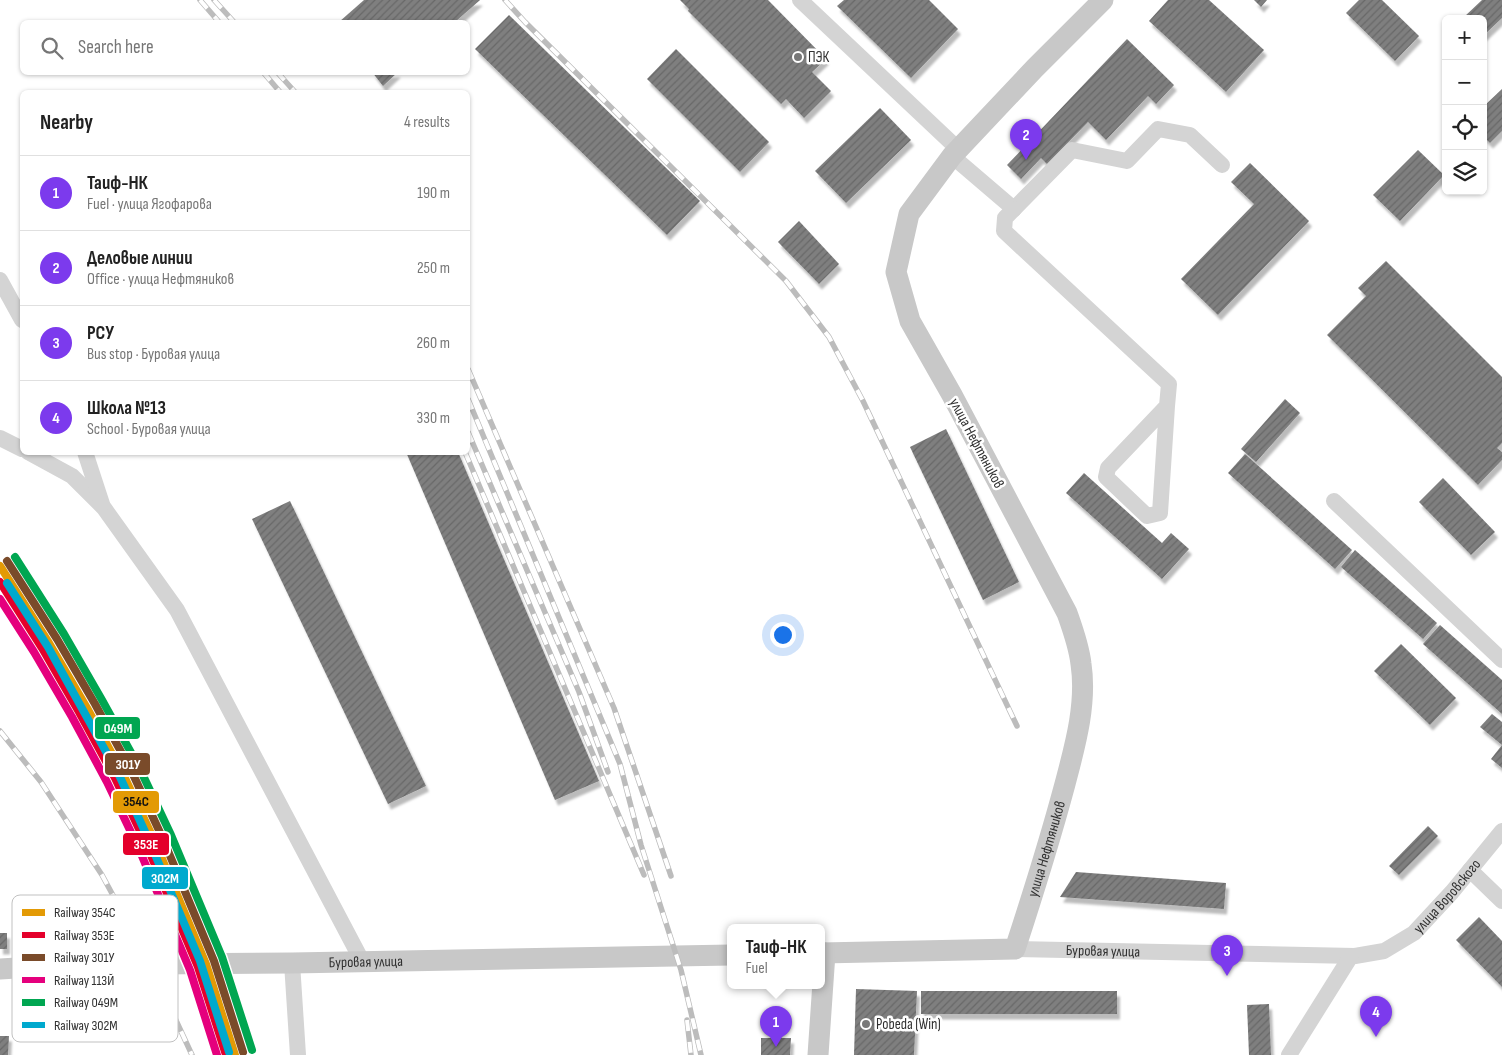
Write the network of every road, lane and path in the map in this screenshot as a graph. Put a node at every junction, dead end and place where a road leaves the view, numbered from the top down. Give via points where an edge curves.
1 (800, 0) edge
2 (1103, 0) edge
3 (955, 152) junction
4 (1222, 165) dead end
5 (1014, 210) junction
6 (0, 280) edge
7 (20, 316) edge
8 (1167, 406) junction
9 (0, 438) edge
10 (20, 449) edge
11 (34, 455) edge
12 (86, 455) edge
13 (1334, 501) dead end
14 (104, 508) junction
15 (1502, 660) edge
16 (1502, 831) edge
17 (1470, 870) junction
18 (1502, 901) edge
19 (1015, 949) junction
20 (1384, 951) joint
21 (825, 953) edge
22 (727, 955) edge
23 (1351, 956) junction
24 (362, 961) junction
25 (292, 963) junction
26 (178, 964) edge
27 (821, 989) edge
28 (298, 1055) edge
29 (818, 1055) edge
30 (1289, 1055) edge

1 - 3 street
2 - 3 main road, улица Нефтяников
3 - 5 street
3 - 19 main road, улица Нефтяников via 909,214 896,272 910,321 1067,613 1077,639 1082,666 1082,701 1075,746 1052,835
4 - 5 street via 1190,134 1158,129 1127,161 1072,150
5 - 8 street via 1005,218 1004,231 1169,384
6 - 7 street
8 - 8 street via 1108,468 1106,477 1147,516 1160,513
9 - 10 street
11 - 14 street via 72,476
12 - 14 street
13 - 15 street
14 - 24 street via 177,610
16 - 17 street, улица Воровского
17 - 18 street
17 - 20 street, улица Воровского via 1414,933
19 - 21 main road, Буровая улица
19 - 23 street, Буровая улица
20 - 23 street, Буровая улица
22 - 24 main road, Буровая улица
23 - 30 street
24 - 25 main road, Буровая улица
25 - 26 main road, Буровая улица
25 - 28 street
27 - 29 main road

